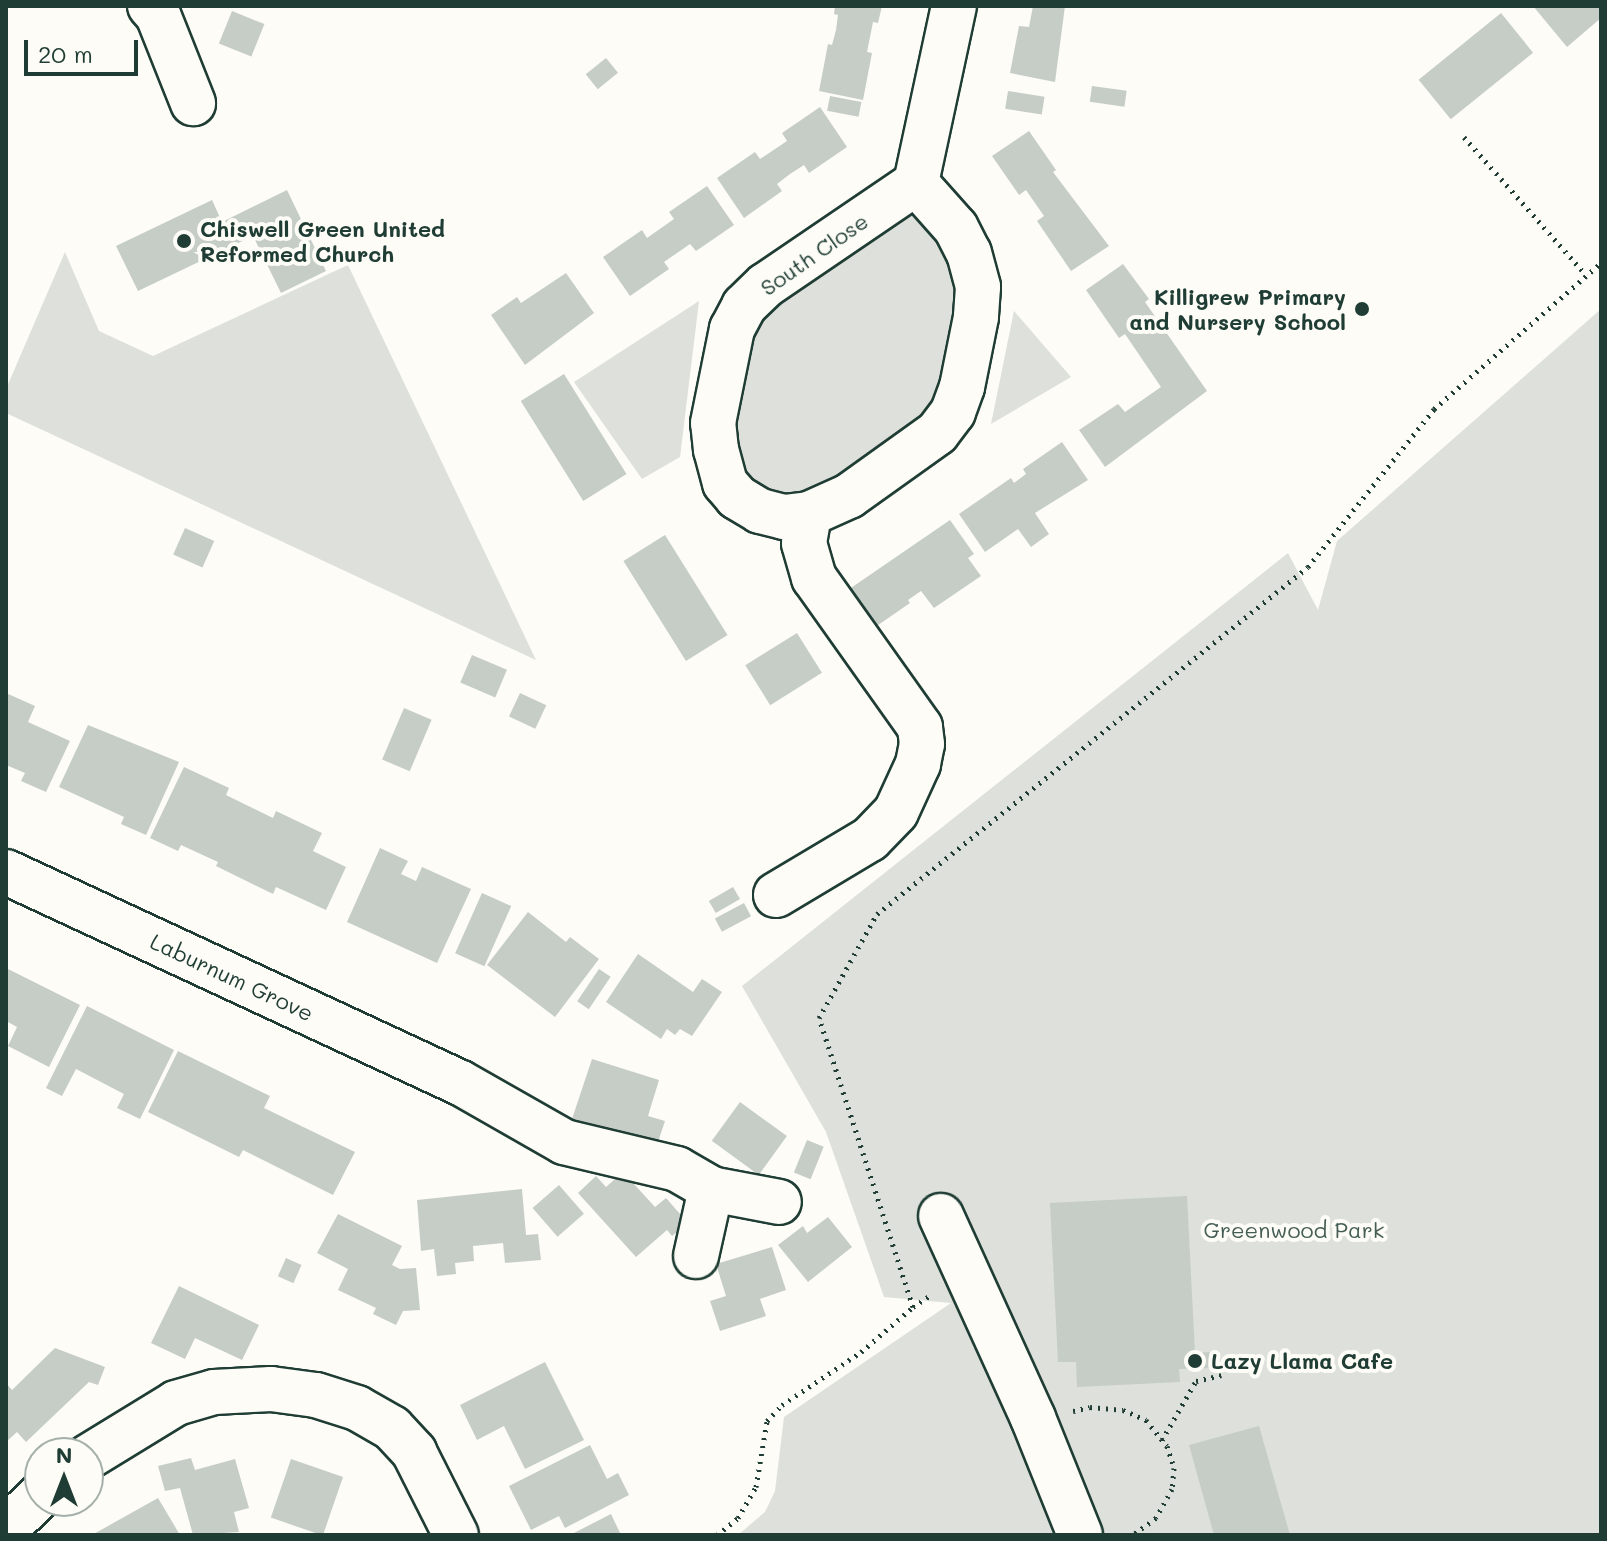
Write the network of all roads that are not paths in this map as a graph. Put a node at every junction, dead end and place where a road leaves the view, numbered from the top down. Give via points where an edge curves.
1 (150, 6) edge
2 (954, 6) edge
3 (193, 103) dead end
4 (916, 183) junction
5 (809, 514) junction
6 (6, 872) edge
7 (776, 895) dead end
8 (711, 1189) junction
9 (779, 1202) dead end
10 (941, 1216) dead end
11 (696, 1256) dead end
12 (104, 1447) edge
13 (24, 1511) edge
14 (6, 1528) edge
15 (456, 1535) edge
16 (1080, 1535) edge

1 - 3 street
2 - 4 street
4 - 5 street, South Close via 956,228 978,287 962,387 953,412 937,433 849,496
4 - 5 street, South Close via 766,285 744,306 732,329 713,423 725,483 760,511 784,517
5 - 7 street via 804,543 814,578 920,727 922,744 902,800 888,821 870,839
6 - 8 street, Laburnum Grove via 459,1082 564,1142 677,1169
8 - 9 street, Laburnum Grove
8 - 11 street
10 - 16 street
12 - 15 street via 176,1403 214,1392 271,1389 316,1395 357,1408 392,1428 414,1452
13 - 14 street

